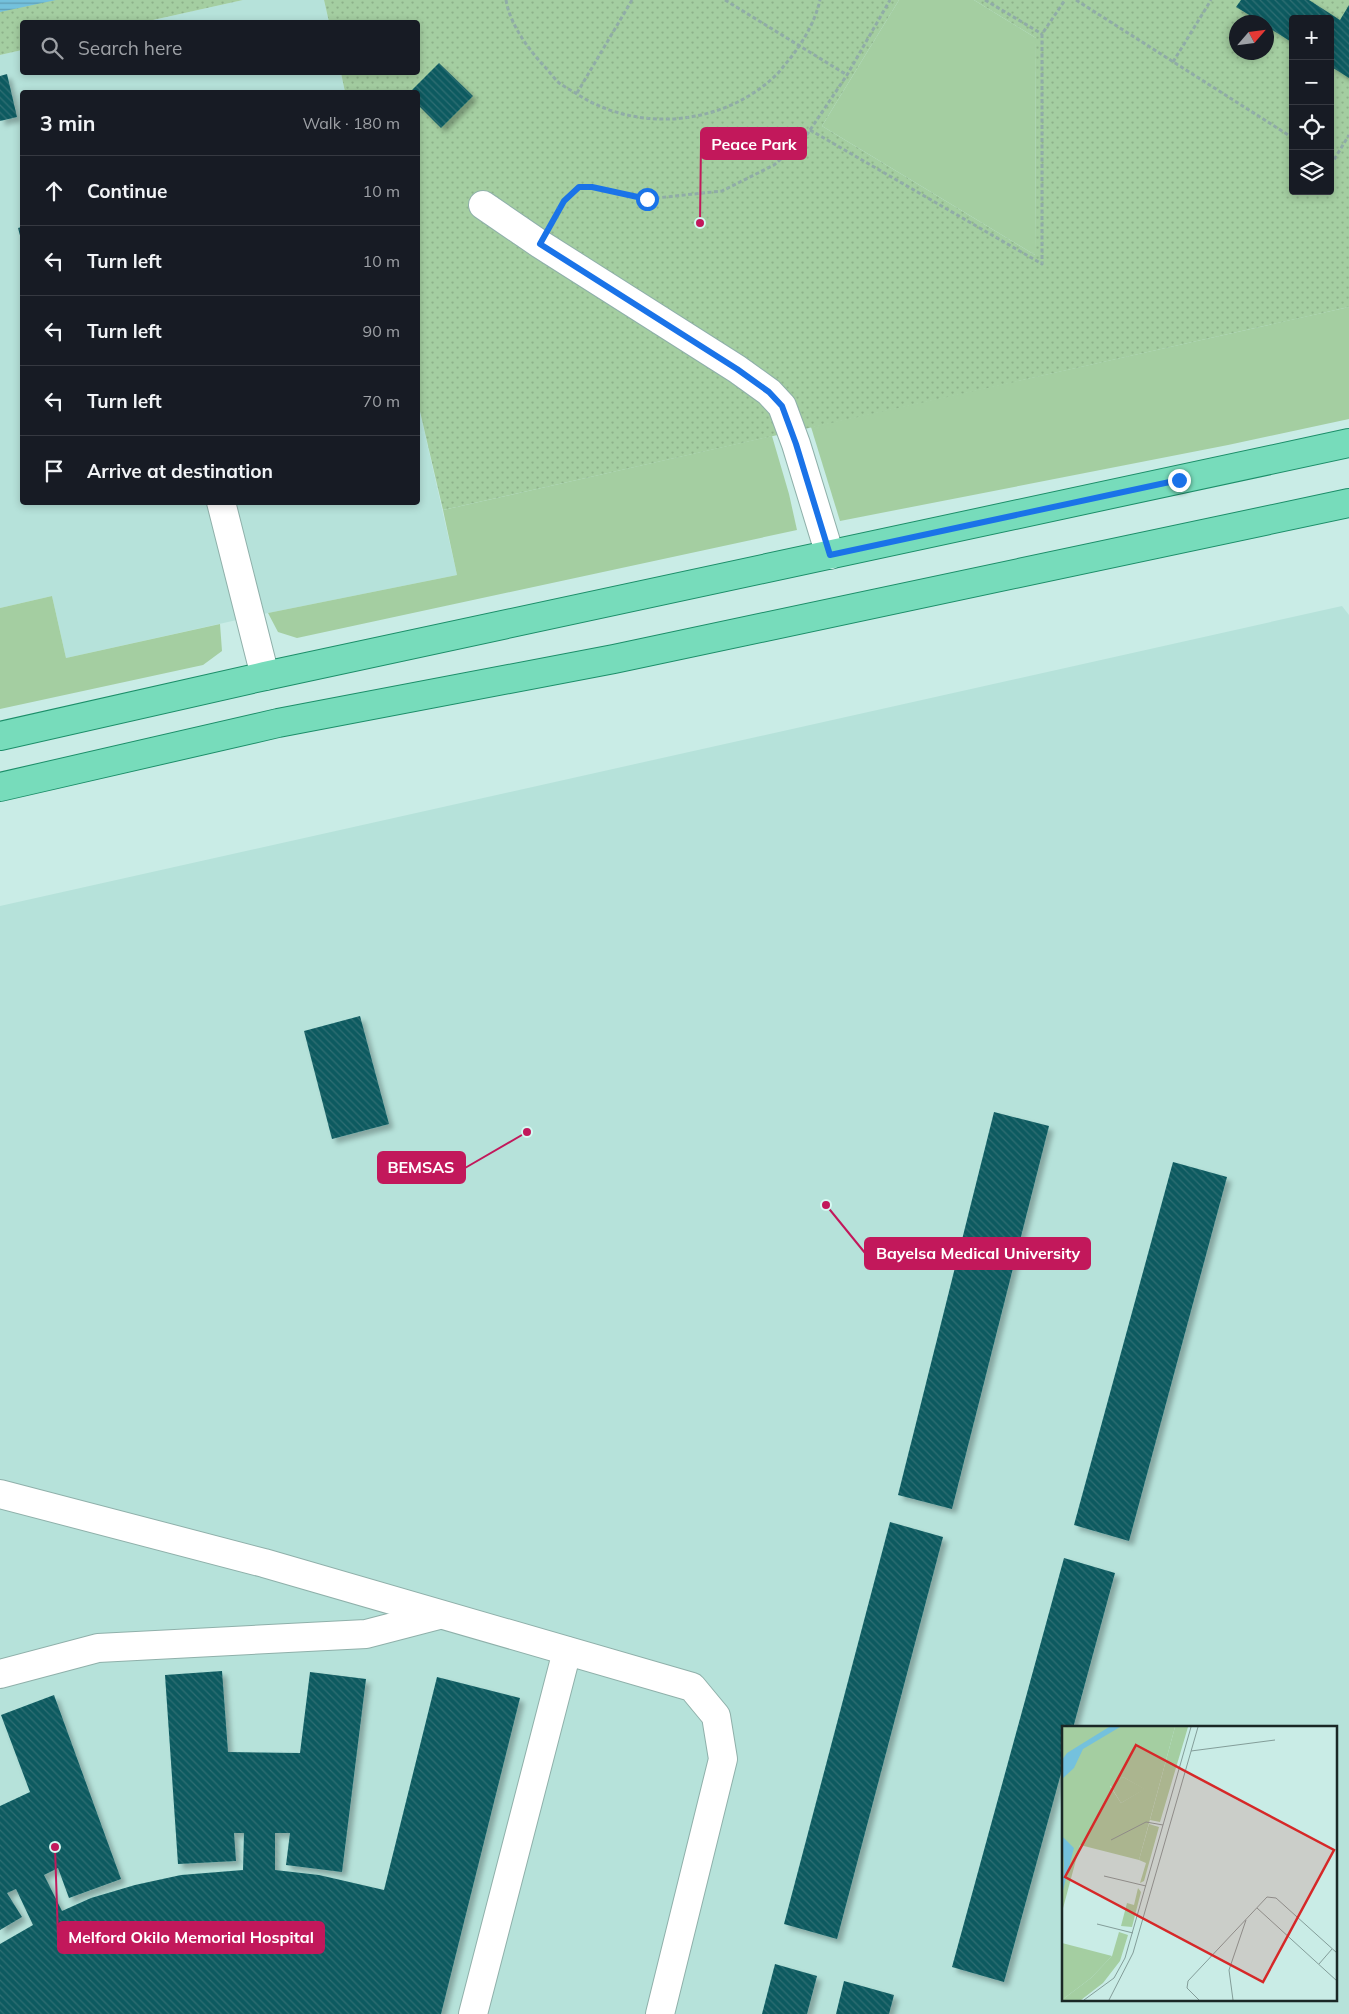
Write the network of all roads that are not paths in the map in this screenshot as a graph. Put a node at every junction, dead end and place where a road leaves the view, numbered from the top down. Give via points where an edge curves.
1 (483, 205) dead end
2 (1349, 442) edge
3 (1349, 503) edge
4 (222, 505) edge
5 (830, 555) junction
6 (265, 676) junction
7 (0, 736) edge
8 (0, 787) edge
9 (0, 1494) edge
10 (441, 1614) junction
11 (568, 1651) junction
12 (0, 1674) edge
13 (473, 2014) edge
14 (660, 2014) edge

1 - 5 lane via 769,392 782,406
2 - 5 main road
3 - 8 main road via 614,659 278,723
4 - 6 lane
5 - 6 main road
6 - 7 main road
9 - 10 lane via 264,1563
10 - 11 lane
10 - 12 lane via 366,1634 98,1648
11 - 13 lane
11 - 14 lane via 692,1687 716,1716 723,1759

